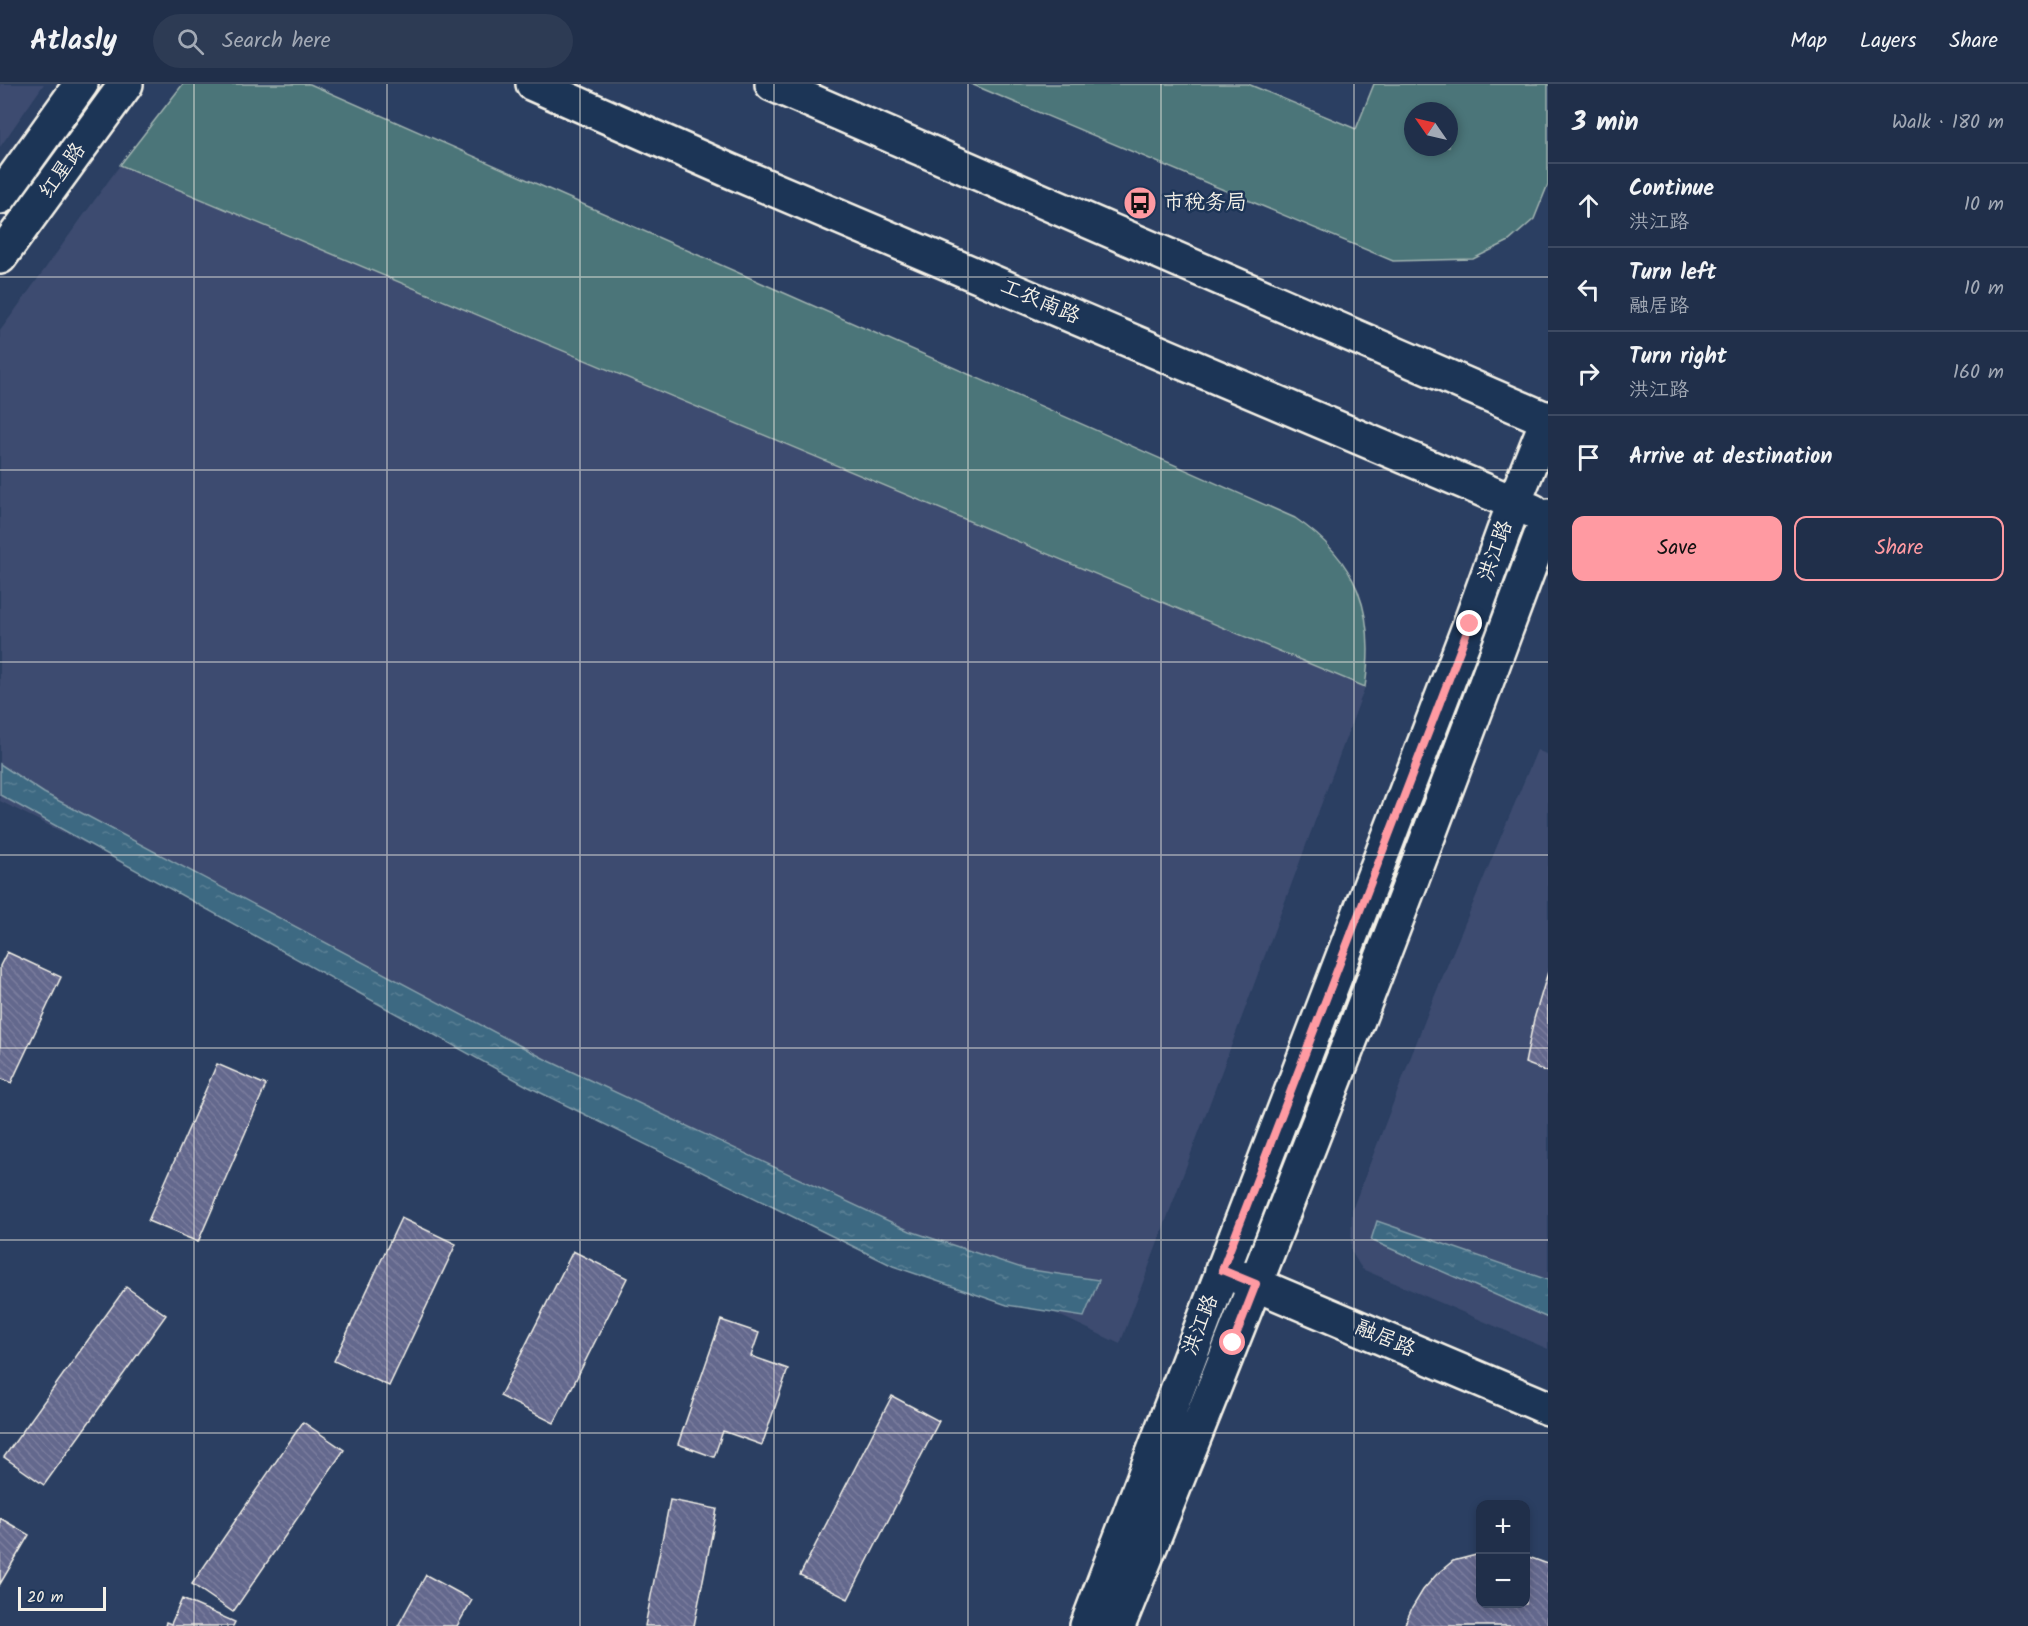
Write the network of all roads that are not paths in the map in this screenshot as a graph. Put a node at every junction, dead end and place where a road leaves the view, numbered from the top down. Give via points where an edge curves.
1 (81, 84) edge
2 (126, 84) edge
3 (533, 84) edge
4 (772, 84) edge
5 (0, 197) edge
6 (0, 257) edge
7 (1548, 420) edge
8 (1514, 503) junction
9 (1548, 517) edge
10 (1222, 1270) junction
11 (1256, 1284) junction
12 (1548, 1408) edge
13 (1087, 1626) edge
14 (1118, 1626) edge

1 - 5 main road, 红星路
2 - 6 main road, 红星路
3 - 8 main road, 工农南路
4 - 7 main road
7 - 8 main road, 洪江路
8 - 9 main road, 工农南路
8 - 10 main road, 洪江路
9 - 11 main road, 洪江路
10 - 11 main road, 融居路
10 - 13 main road, 洪江路
11 - 12 main road, 融居路
11 - 14 main road, 洪江路

